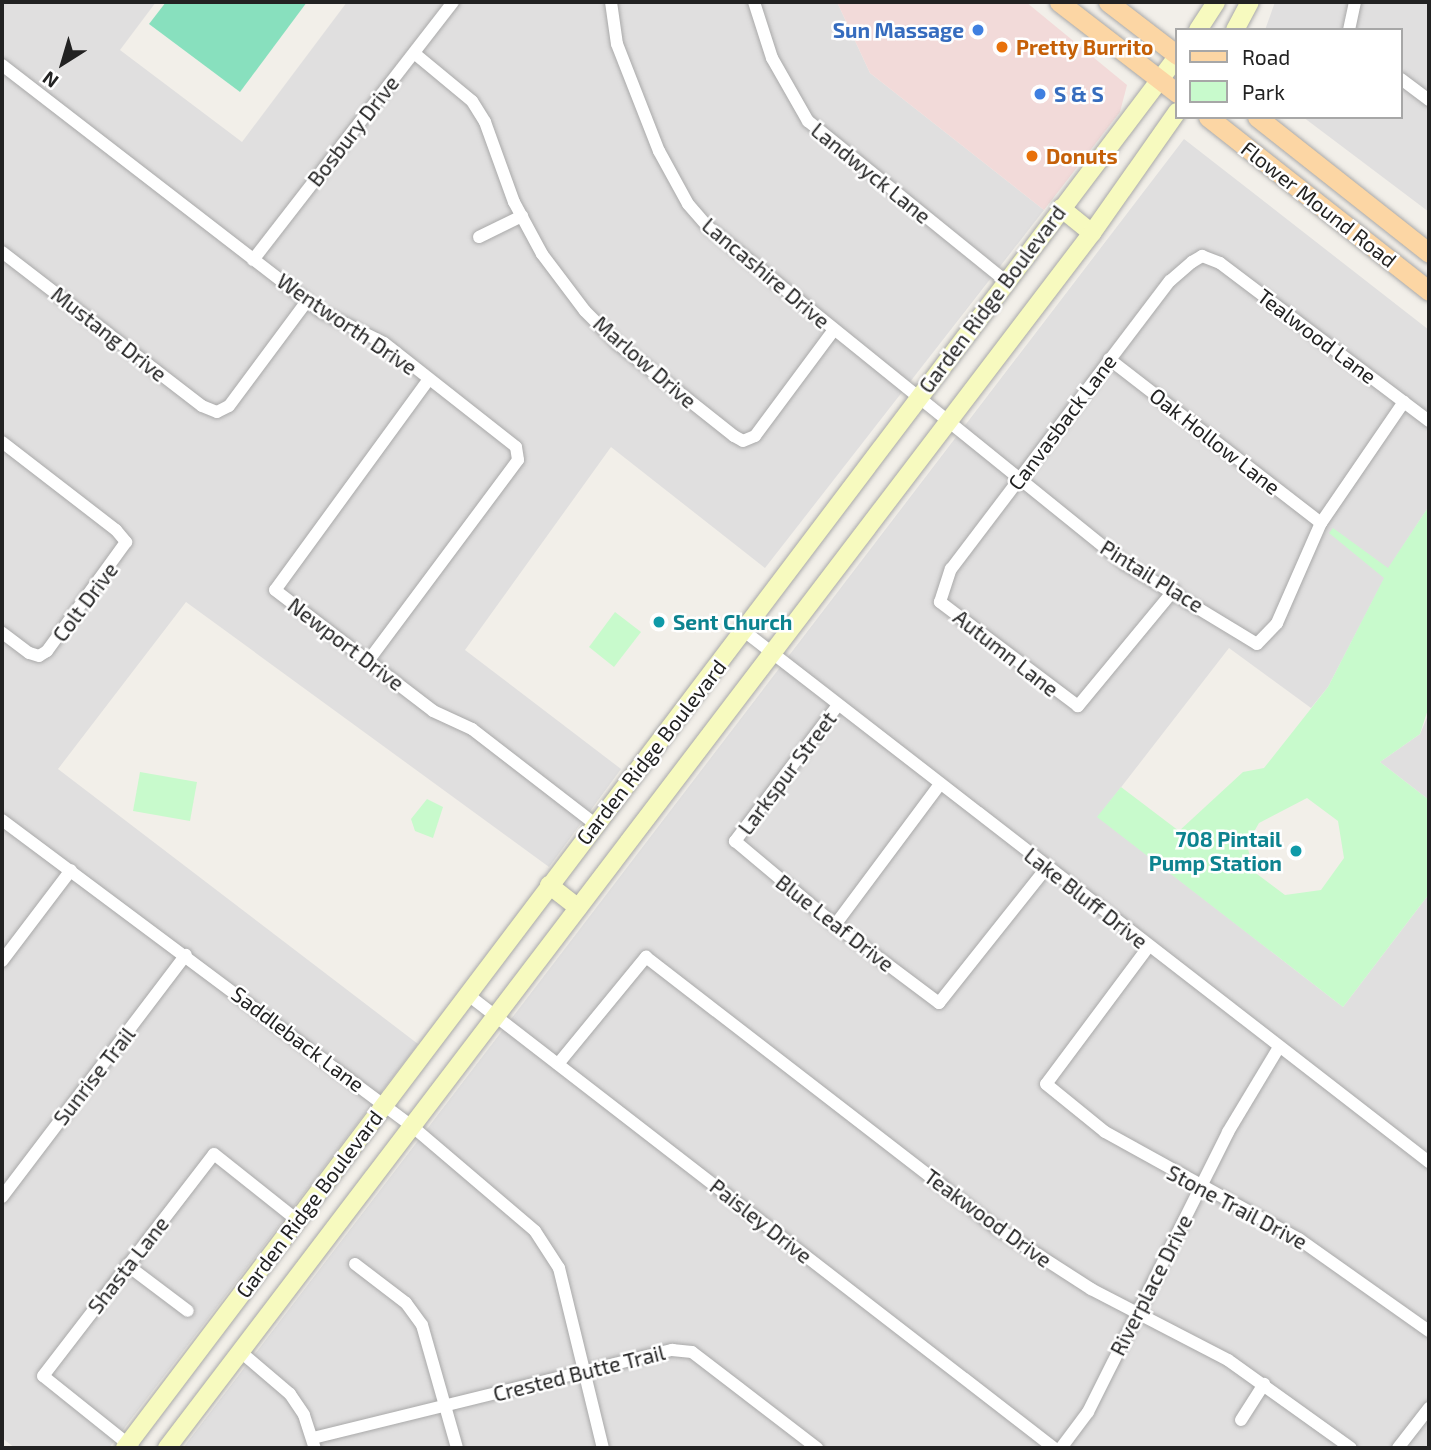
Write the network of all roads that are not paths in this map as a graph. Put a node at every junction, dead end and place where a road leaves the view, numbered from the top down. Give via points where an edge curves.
1 (453, 2) edge
2 (611, 2) edge
3 (754, 2) edge
4 (1059, 2) edge
5 (1108, 2) edge
6 (1216, 2) edge
7 (1250, 2) edge
8 (1355, 2) edge
9 (1199, 28) edge
10 (1237, 28) edge
11 (1349, 28) edge
12 (414, 52) junction
13 (1176, 55) edge
14 (1176, 57) edge
15 (2, 65) edge
16 (1159, 80) junction
17 (1403, 80) edge
18 (1176, 92) edge
19 (1429, 100) edge
20 (1176, 113) edge
21 (1211, 119) edge
22 (1260, 119) edge
23 (1061, 208) junction
24 (522, 216) junction
25 (1092, 233) junction
26 (479, 237) dead end
27 (2, 252) edge
28 (1429, 253) edge
29 (1202, 256) joint
30 (253, 260) junction
31 (1004, 280) junction
32 (1429, 291) edge
33 (307, 301) junction
34 (833, 331) junction
35 (1109, 359) junction
36 (429, 379) junction
37 (917, 399) junction
38 (1404, 402) junction
39 (1429, 421) edge
40 (946, 423) junction
41 (2, 442) edge
42 (1019, 480) junction
43 (1321, 523) junction
44 (1174, 590) junction
45 (940, 602) joint
46 (744, 631) junction
47 (2, 633) edge
48 (770, 654) junction
49 (368, 661) junction
50 (838, 705) junction
51 (940, 784) junction
52 (2, 820) edge
53 (595, 824) junction
54 (735, 841) joint
55 (1046, 867) junction
56 (71, 870) junction
57 (549, 885) junction
58 (578, 908) junction
59 (835, 925) junction
60 (1149, 946) junction
61 (186, 955) junction
62 (2, 961) edge
63 (467, 994) junction
64 (497, 1016) junction
65 (1279, 1046) junction
66 (558, 1064) junction
67 (384, 1104) junction
68 (413, 1127) junction
69 (1429, 1163) edge
70 (1201, 1187) junction
71 (2, 1197) edge
72 (298, 1220) junction
73 (355, 1264) dead end
74 (127, 1265) junction
75 (188, 1311) dead end
76 (1137, 1312) junction
77 (1429, 1331) edge
78 (242, 1353) junction
79 (584, 1373) junction
80 (1265, 1384) junction
81 (446, 1405) junction
82 (1429, 1408) edge
83 (1241, 1420) dead end
84 (314, 1443) edge
85 (129, 1447) edge
86 (167, 1448) edge
87 (457, 1448) edge
88 (603, 1448) edge
89 (817, 1448) edge
90 (1054, 1448) edge
91 (1061, 1448) edge
92 (1351, 1448) edge
93 (1398, 1448) edge

1 - 12 street, Bosbury Drive
2 - 34 street, Lancashire Drive via 627,76 688,204 731,249
3 - 31 street, Landwyck Lane via 772,58 808,121
4 - 16 main road
5 - 13 main road
6 - 9 main road
7 - 10 main road
8 - 11 street
12 - 24 street, Marlow Drive via 472,101
12 - 30 street, Bosbury Drive
14 - 16 main road, Garden Ridge Boulevard
15 - 30 street, Wentworth Drive
16 - 18 main road
16 - 23 main road, Garden Ridge Boulevard
17 - 19 street
20 - 25 main road, Garden Ridge Boulevard
21 - 32 main road, Flower Mound Road
22 - 28 main road, Flower Mound Road
23 - 25 main road
23 - 31 main road, Garden Ridge Boulevard
24 - 26 street
24 - 34 street, Marlow Drive via 556,273 618,344 743,441 755,436
25 - 40 main road, Garden Ridge Boulevard
27 - 33 street, Mustang Drive via 202,406 217,412 229,406
29 - 35 street, Canvasback Lane via 1170,281
29 - 38 street, Tealwood Lane via 1220,263
30 - 33 street, Wentworth Drive
31 - 37 main road, Garden Ridge Boulevard
33 - 36 street, Wentworth Drive via 363,330
34 - 37 street, Lancashire Drive
35 - 42 street, Canvasback Lane
35 - 43 street, Oak Hollow Lane
36 - 49 street, Wentworth Drive via 516,447 518,460
36 - 49 street, Newport Drive via 275,590
37 - 40 street, Pintail Place
37 - 46 main road, Garden Ridge Boulevard
38 - 39 street, Tealwood Lane
38 - 43 street
40 - 42 street, Pintail Place
40 - 48 main road, Garden Ridge Boulevard
41 - 47 street, Colt Drive via 126,542 55,642 39,656
42 - 44 street, Pintail Place via 1125,564
42 - 45 street, Canvasback Lane via 951,569
43 - 44 street, Pintail Place via 1277,623 1257,644
44 - 45 street, Autumn Lane via 1084,704 1073,705
46 - 48 street, Lake Bluff Drive
46 - 53 main road, Garden Ridge Boulevard
48 - 50 street, Lake Bluff Drive
48 - 58 main road, Garden Ridge Boulevard
49 - 53 street, Newport Drive via 433,711 472,729
50 - 51 street, Lake Bluff Drive
50 - 54 street, Larkspur Street
51 - 55 street, Lake Bluff Drive
51 - 59 street
52 - 56 street, Saddleback Lane
53 - 57 main road, Garden Ridge Boulevard
54 - 59 street, Blue Leaf Drive
55 - 59 street, Blue Leaf Drive via 939,1003
55 - 60 street, Lake Bluff Drive
56 - 61 street, Saddleback Lane
56 - 62 street
57 - 58 main road
57 - 63 main road, Garden Ridge Boulevard
58 - 64 main road, Garden Ridge Boulevard
60 - 65 street, Lake Bluff Drive
60 - 70 street, Stone Trail Drive via 1046,1084 1105,1132
61 - 67 street, Saddleback Lane
61 - 71 street, Sunrise Trail
63 - 64 street, Paisley Drive
63 - 67 main road, Garden Ridge Boulevard
64 - 66 street, Paisley Drive
64 - 68 main road, Garden Ridge Boulevard
65 - 69 street, Lake Bluff Drive
65 - 70 street, Riverplace Drive
66 - 76 street, Teakwood Drive via 646,957 998,1229 1055,1268
66 - 90 street, Paisley Drive
67 - 68 street, Saddleback Lane
67 - 72 main road, Garden Ridge Boulevard
68 - 78 main road, Garden Ridge Boulevard
68 - 79 street, Saddleback Lane via 521,1216 548,1248 559,1268
70 - 76 street, Riverplace Drive
70 - 77 street, Stone Trail Drive via 1331,1258
72 - 74 street, Shasta Lane via 214,1154
72 - 85 main road, Garden Ridge Boulevard
73 - 81 street via 406,1303 422,1325
74 - 75 street
74 - 85 street, Shasta Lane via 43,1376
76 - 80 street, Teakwood Drive
76 - 91 street, Riverplace Drive via 1088,1412
78 - 84 street via 290,1394
78 - 86 main road, Garden Ridge Boulevard
79 - 81 street, Crested Butte Trail
79 - 88 street, Saddleback Lane
79 - 89 street, Crested Butte Trail via 652,1353 692,1352
80 - 83 street
80 - 92 street, Teakwood Drive
81 - 84 street, Crested Butte Trail
81 - 87 street
82 - 93 street

